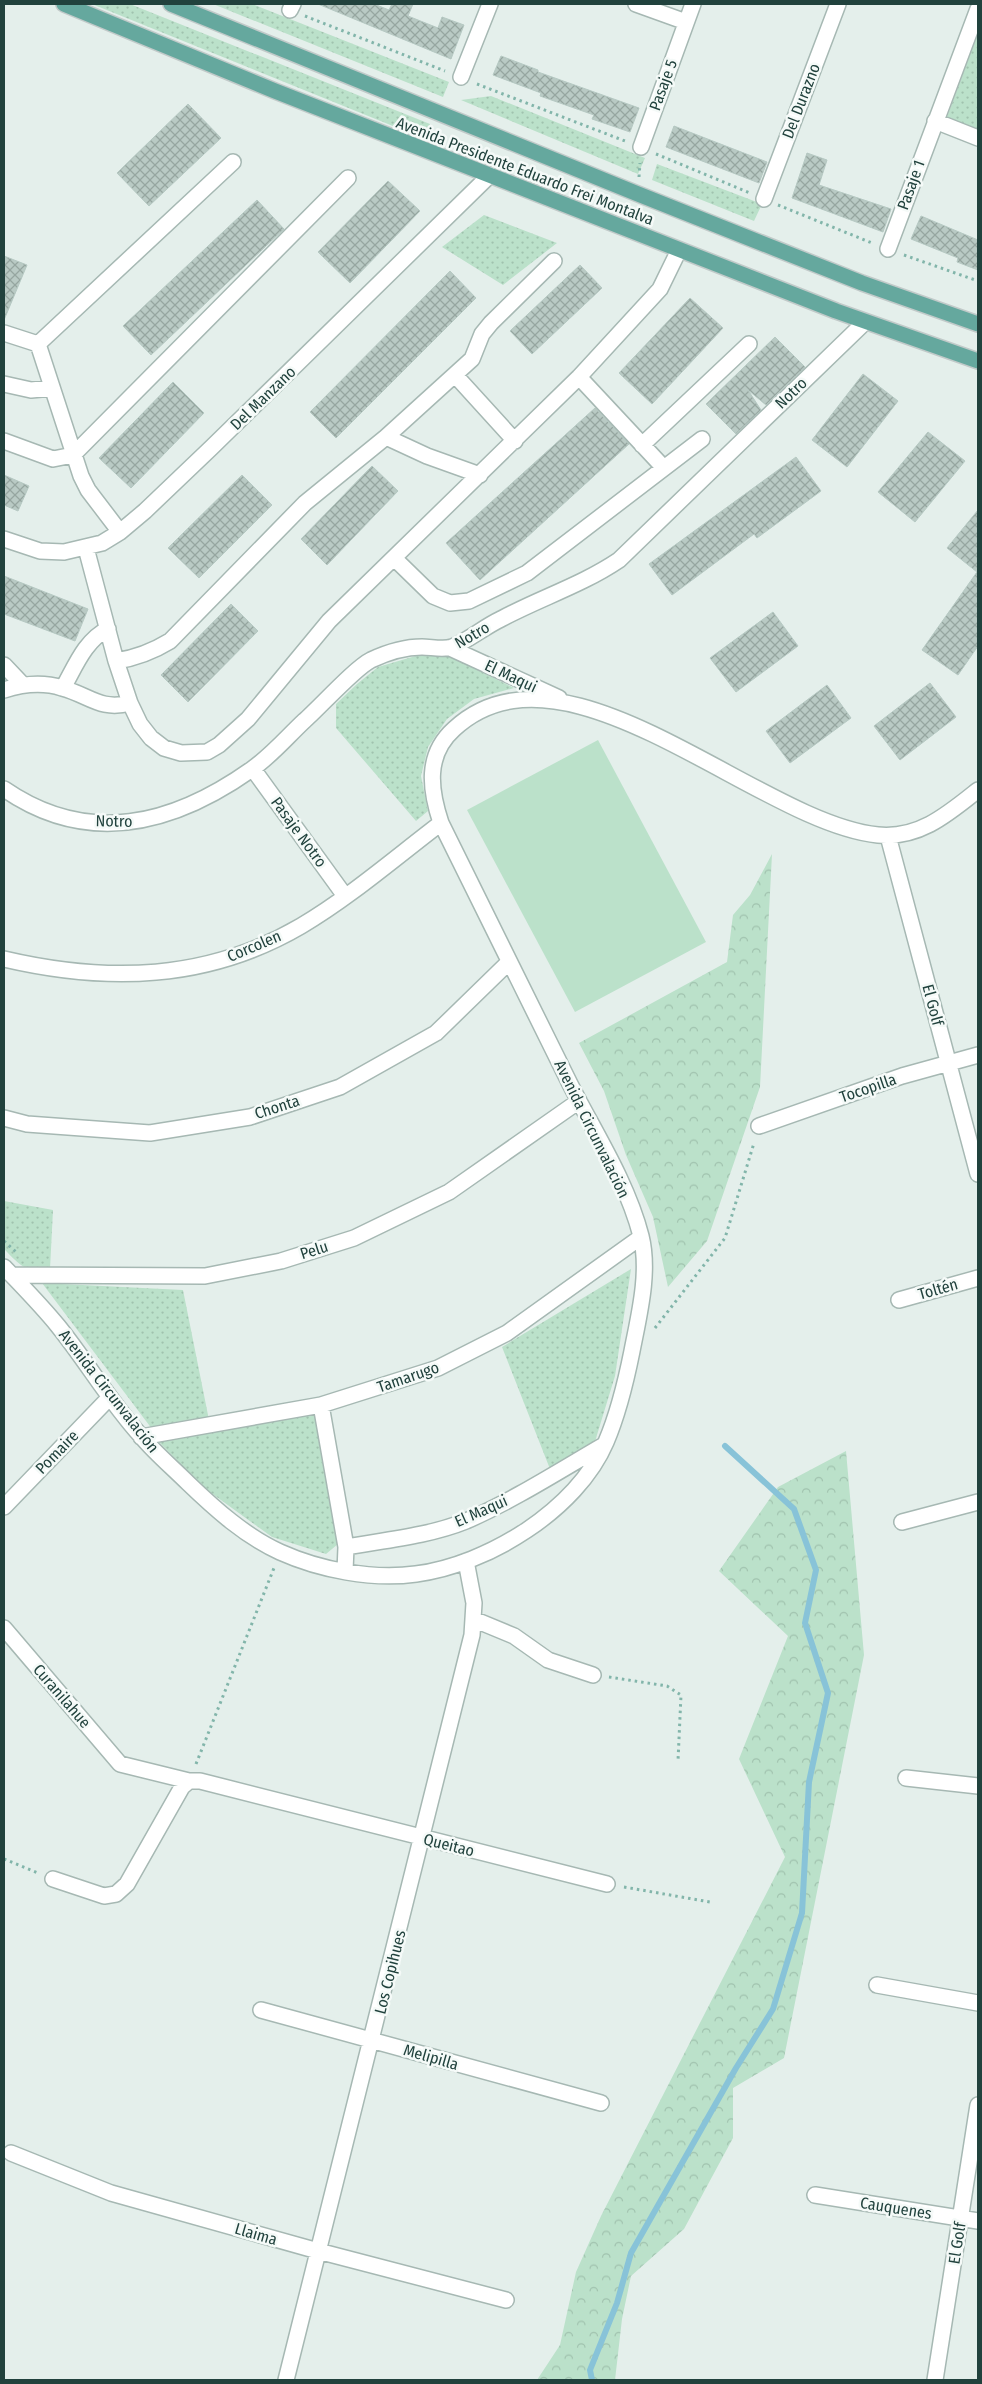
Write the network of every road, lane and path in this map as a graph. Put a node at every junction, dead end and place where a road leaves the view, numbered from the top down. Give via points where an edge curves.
1 (64, 4) edge
2 (171, 4) edge
3 (490, 4) edge
4 (636, 4) edge
5 (693, 4) edge
6 (838, 4) edge
7 (291, 7) edge
8 (978, 9) edge
9 (686, 22) junction
10 (461, 78) junction
11 (934, 121) junction
12 (978, 138) edge
13 (641, 147) junction
14 (233, 162) dead end
15 (490, 175) junction
16 (348, 178) dead end
17 (638, 194) junction
18 (764, 199) junction
19 (888, 249) junction
20 (678, 250) junction
21 (554, 261) dead end
22 (978, 281) edge
23 (865, 322) junction
24 (978, 324) edge
25 (4, 333) edge
26 (38, 344) junction
27 (749, 344) dead end
28 (978, 361) edge
29 (455, 375) junction
30 (579, 377) junction
31 (4, 384) edge
32 (52, 388) junction
33 (386, 437) junction
34 (702, 439) dead end
35 (515, 440) junction
36 (4, 441) edge
37 (642, 445) junction
38 (73, 455) junction
39 (664, 468) junction
40 (480, 475) junction
41 (120, 532) junction
42 (4, 539) edge
43 (86, 548) junction
44 (394, 558) junction
45 (108, 629) junction
46 (450, 648) junction
47 (116, 661) junction
48 (4, 665) edge
49 (22, 684) junction
50 (63, 688) junction
51 (4, 690) edge
52 (130, 703) junction
53 (571, 704) junction
54 (253, 769) junction
55 (4, 788) edge
56 (978, 790) edge
57 (441, 823) junction
58 (888, 836) junction
59 (345, 896) junction
60 (4, 959) edge
61 (509, 962) junction
62 (978, 1055) edge
63 (948, 1063) junction
64 (579, 1101) junction
65 (4, 1118) edge
66 (759, 1126) joint
67 (978, 1174) edge
68 (641, 1237) junction
69 (8, 1271) edge
70 (978, 1278) edge
71 (899, 1300) dead end
72 (654, 1330) dead end
73 (110, 1397) junction
74 (321, 1405) junction
75 (141, 1437) junction
76 (605, 1444) junction
77 (978, 1502) edge
78 (4, 1507) edge
79 (902, 1522) dead end
80 (346, 1547) junction
81 (280, 1552) junction
82 (466, 1561) junction
83 (345, 1571) junction
84 (473, 1618) junction
85 (4, 1628) edge
86 (593, 1675) joint
87 (678, 1761) dead end
88 (120, 1764) joint
89 (906, 1778) dead end
90 (189, 1781) junction
91 (978, 1786) edge
92 (423, 1839) junction
93 (4, 1859) edge
94 (53, 1879) joint
95 (607, 1884) joint
96 (710, 1902) dead end
97 (877, 1985) dead end
98 (978, 2003) edge
99 (262, 2010) dead end
100 (373, 2040) junction
101 (601, 2104) dead end
102 (978, 2105) edge
103 (11, 2153) dead end
104 (815, 2195) dead end
105 (961, 2218) junction
106 (978, 2221) edge
107 (318, 2251) junction
108 (506, 2300) dead end
109 (286, 2380) edge
110 (935, 2380) edge

1 - 15 main road, Avenida Presidente Eduardo Frei Montalva
2 - 17 main road, Avenida Presidente Eduardo Frei Montalva
3 - 10 street
4 - 9 street
5 - 9 street, Pasaje 5
6 - 18 street, Del Durazno
7 - 10 path
8 - 11 street, Pasaje 1
9 - 13 street, Pasaje 5
10 - 13 path
11 - 12 street
11 - 19 street, Pasaje 1
13 - 17 path
13 - 18 path
14 - 26 street
15 - 20 main road, Avenida Presidente Eduardo Frei Montalva
15 - 41 street, Del Manzano via 211,448
16 - 38 street
17 - 24 main road, Avenida Presidente Eduardo Frei Montalva via 862,283
18 - 19 path
19 - 22 path
20 - 23 main road, Avenida Presidente Eduardo Frei Montalva
20 - 30 street via 660,289
21 - 29 street via 490,323 472,359
23 - 28 main road, Avenida Presidente Eduardo Frei Montalva
23 - 46 street, Notro via 619,560 600,573 502,618
25 - 26 street
26 - 32 street
27 - 37 street
29 - 33 street
29 - 35 street
30 - 35 street
30 - 37 street
31 - 32 street via 31,390
32 - 38 street
33 - 40 street
33 - 47 street via 304,502 170,641 135,659
34 - 39 street
35 - 40 street
36 - 38 street via 52,459
37 - 39 street
38 - 41 street via 88,490
39 - 44 street via 527,573 469,601 450,603 433,596
40 - 44 street
41 - 43 street, Del Manzano
42 - 43 street, Del Manzano via 40,551 64,552
43 - 45 street
44 - 52 street via 329,621 248,719 207,752 188,754 164,748 140,724
45 - 47 street
45 - 50 street via 94,636
46 - 53 street, El Maqui
46 - 54 street, Notro via 394,650 368,661
47 - 52 street
48 - 49 street
49 - 50 street
49 - 51 street
50 - 52 street via 110,706
53 - 57 street, Avenida Circunvalación via 533,699 509,700 484,707 464,719 447,735 435,756 431,781
53 - 58 street, Avenida Circunvalación via 648,731 796,809 864,832
54 - 55 street, Notro via 200,802 168,815 138,822 71,819 44,812
54 - 59 street, Pasaje Notro
56 - 58 street, Avenida Circunvalación via 934,823 920,830
57 - 59 street, Corcolen
57 - 61 street, Avenida Circunvalación
58 - 63 street, El Golf
59 - 60 street, Corcolen via 300,926 239,956 176,971 107,975 49,970
61 - 64 street, Avenida Circunvalación
61 - 65 street, Chonta via 436,1033 340,1087 250,1116 150,1134 28,1124
62 - 63 street, Tocopilla
63 - 66 street, Tocopilla
63 - 67 street, El Golf
64 - 68 street, Avenida Circunvalación via 614,1167
64 - 69 street, Pelu via 449,1192 354,1238 280,1261 205,1276
66 - 72 path via 725,1238
68 - 74 street, Tamarugo via 507,1333 438,1368
68 - 76 street, Avenida Circunvalación via 644,1266 639,1317 619,1403
69 - 73 street, Avenida Circunvalación via 57,1325
70 - 71 street, Toltén
73 - 75 street, Avenida Circunvalación
73 - 78 street, Pomaire
74 - 75 street, Tamarugo
74 - 80 street
75 - 81 street, Avenida Circunvalación via 209,1504 247,1533
76 - 80 street, El Maqui via 465,1521 427,1532
76 - 82 street, Avenida Circunvalación via 572,1491 540,1520 498,1547
77 - 79 street
80 - 83 street
81 - 83 street, Avenida Circunvalación via 312,1564
81 - 90 path
82 - 83 street, Avenida Circunvalación via 417,1574 380,1576
82 - 84 street, Los Copihues via 474,1603
84 - 86 street via 514,1636 548,1660
84 - 92 street, Los Copihues via 472,1635
85 - 88 street, Curanilahue
86 - 87 path via 667,1686 681,1696
88 - 90 street, Queitao
89 - 91 street
90 - 92 street, Queitao via 200,1781
90 - 94 street via 182,1787 127,1884 116,1894 104,1896
92 - 95 street, Queitao
92 - 100 street, Los Copihues
93 - 94 path
95 - 96 path
97 - 98 street
99 - 100 street, Melipilla
100 - 101 street, Melipilla
100 - 107 street, Los Copihues
102 - 105 street, El Golf
103 - 107 street, Llaima via 111,2193
104 - 105 street, Cauquenes
105 - 106 street, Cauquenes
105 - 110 street, El Golf
107 - 108 street, Llaima
107 - 109 street, Los Copihues

